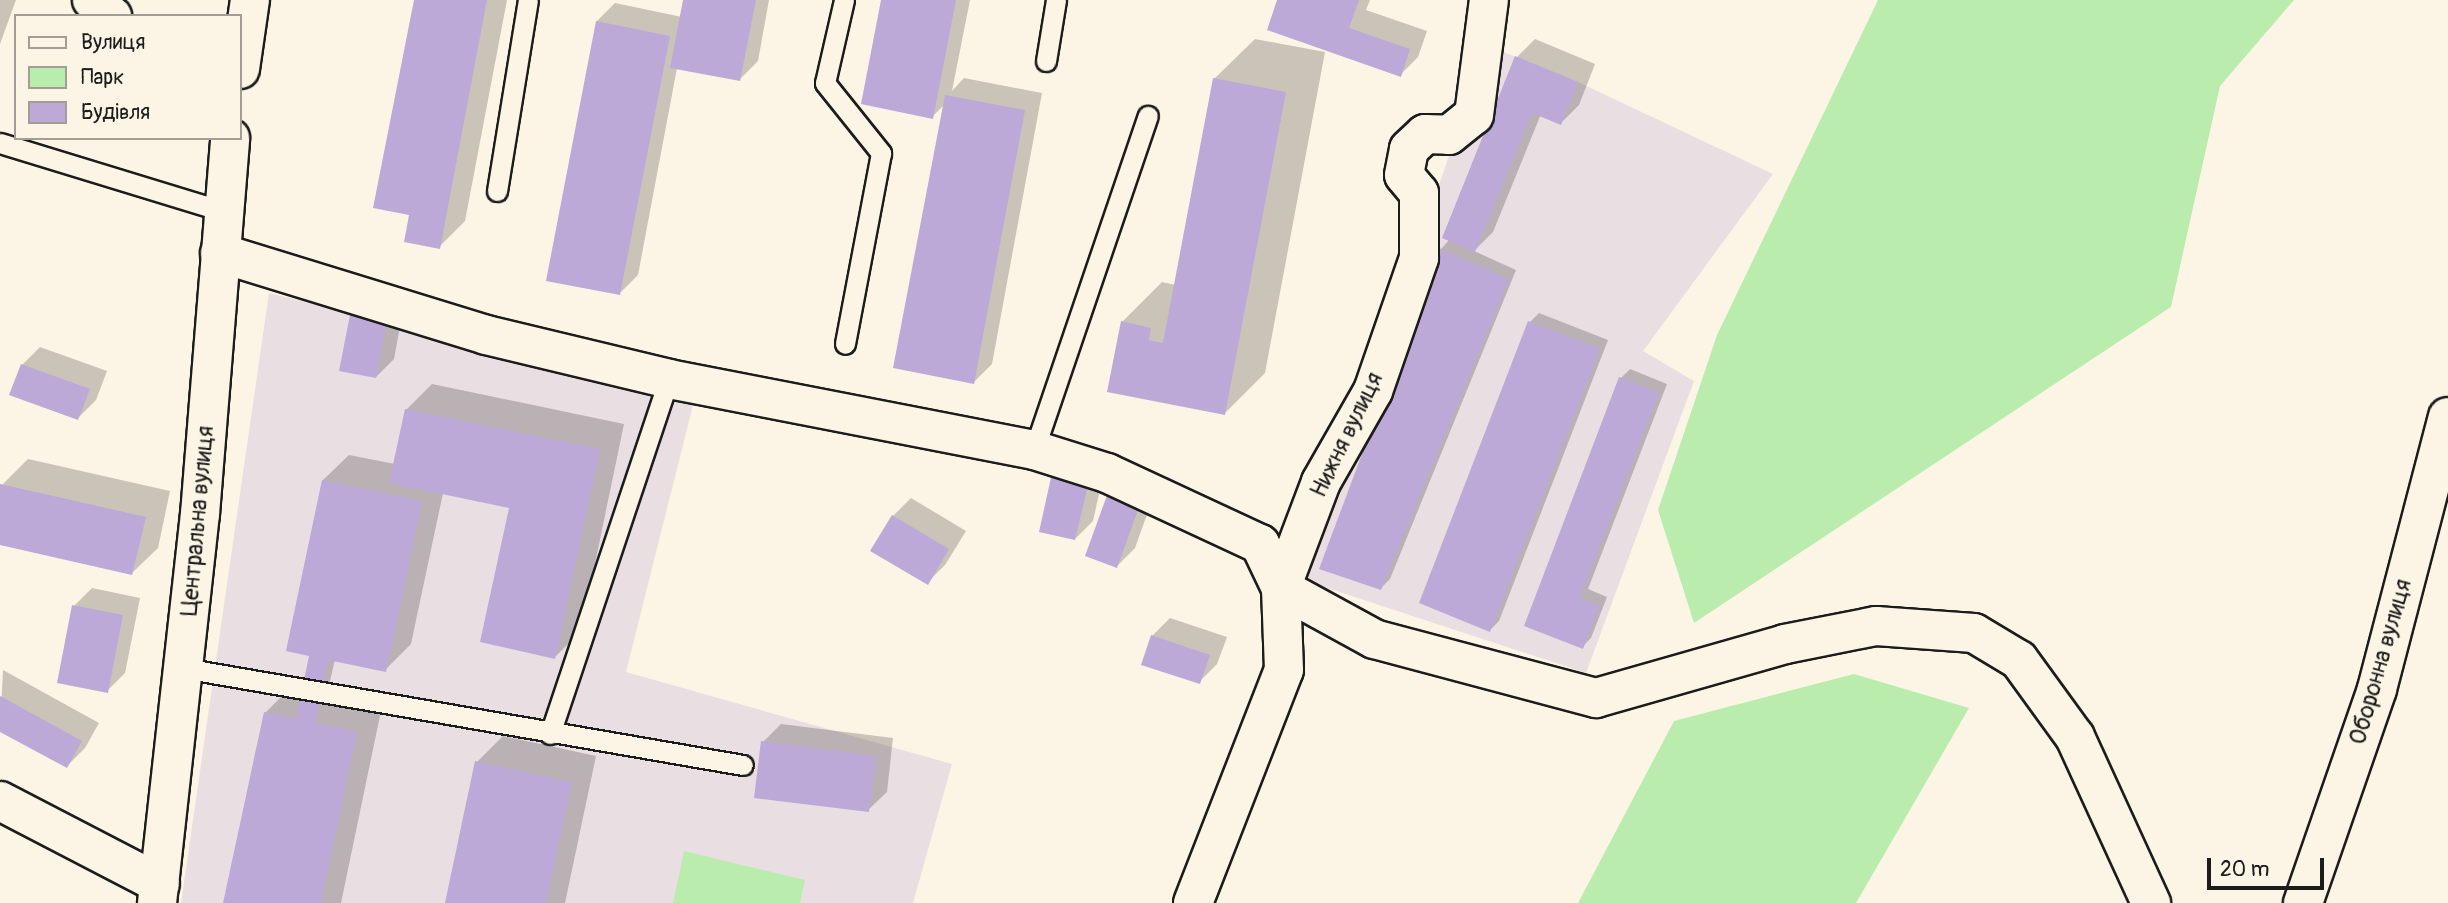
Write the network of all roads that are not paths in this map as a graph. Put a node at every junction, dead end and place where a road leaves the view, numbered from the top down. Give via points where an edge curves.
1 (92, 0) edge
2 (250, 0) edge
3 (528, 0) edge
4 (844, 0) edge
5 (1056, 0) edge
6 (1489, 0) edge
7 (110, 14) edge
8 (242, 55) edge
9 (1046, 61) dead end
10 (1148, 116) dead end
11 (230, 140) edge
12 (0, 143) edge
13 (497, 191) dead end
14 (222, 211) junction
15 (220, 253) junction
16 (845, 344) dead end
17 (669, 379) junction
18 (2448, 417) edge
19 (1034, 450) junction
20 (1281, 588) junction
21 (183, 668) junction
22 (550, 734) junction
23 (743, 765) dead end
24 (0, 801) edge
25 (158, 894) edge
26 (1193, 903) edge
27 (2151, 903) edge
28 (2303, 903) edge

1 - 7 street
2 - 8 street
3 - 13 lane
4 - 16 lane via 825,83 881,153
5 - 9 lane
6 - 20 street, Нижня вулиця via 1474,115 1449,135 1425,134 1409,149 1404,175 1419,193 1419,258 1373,391 1321,482
10 - 19 lane
11 - 14 street, Центральна вулиця
12 - 14 lane
14 - 15 street, Центральна вулиця
15 - 17 street via 486,335
15 - 21 street, Центральна вулиця
17 - 19 street
17 - 22 lane
18 - 28 street, Оборонна вулиця via 2377,689
19 - 20 street via 1107,473 1260,544
20 - 26 street, Нижня вулиця via 1284,670
20 - 27 street via 1374,639 1597,698 1785,644 1876,626 1974,633 2019,660 2075,737
21 - 22 lane
21 - 25 street, Центральна вулиця
22 - 23 lane
24 - 25 street

